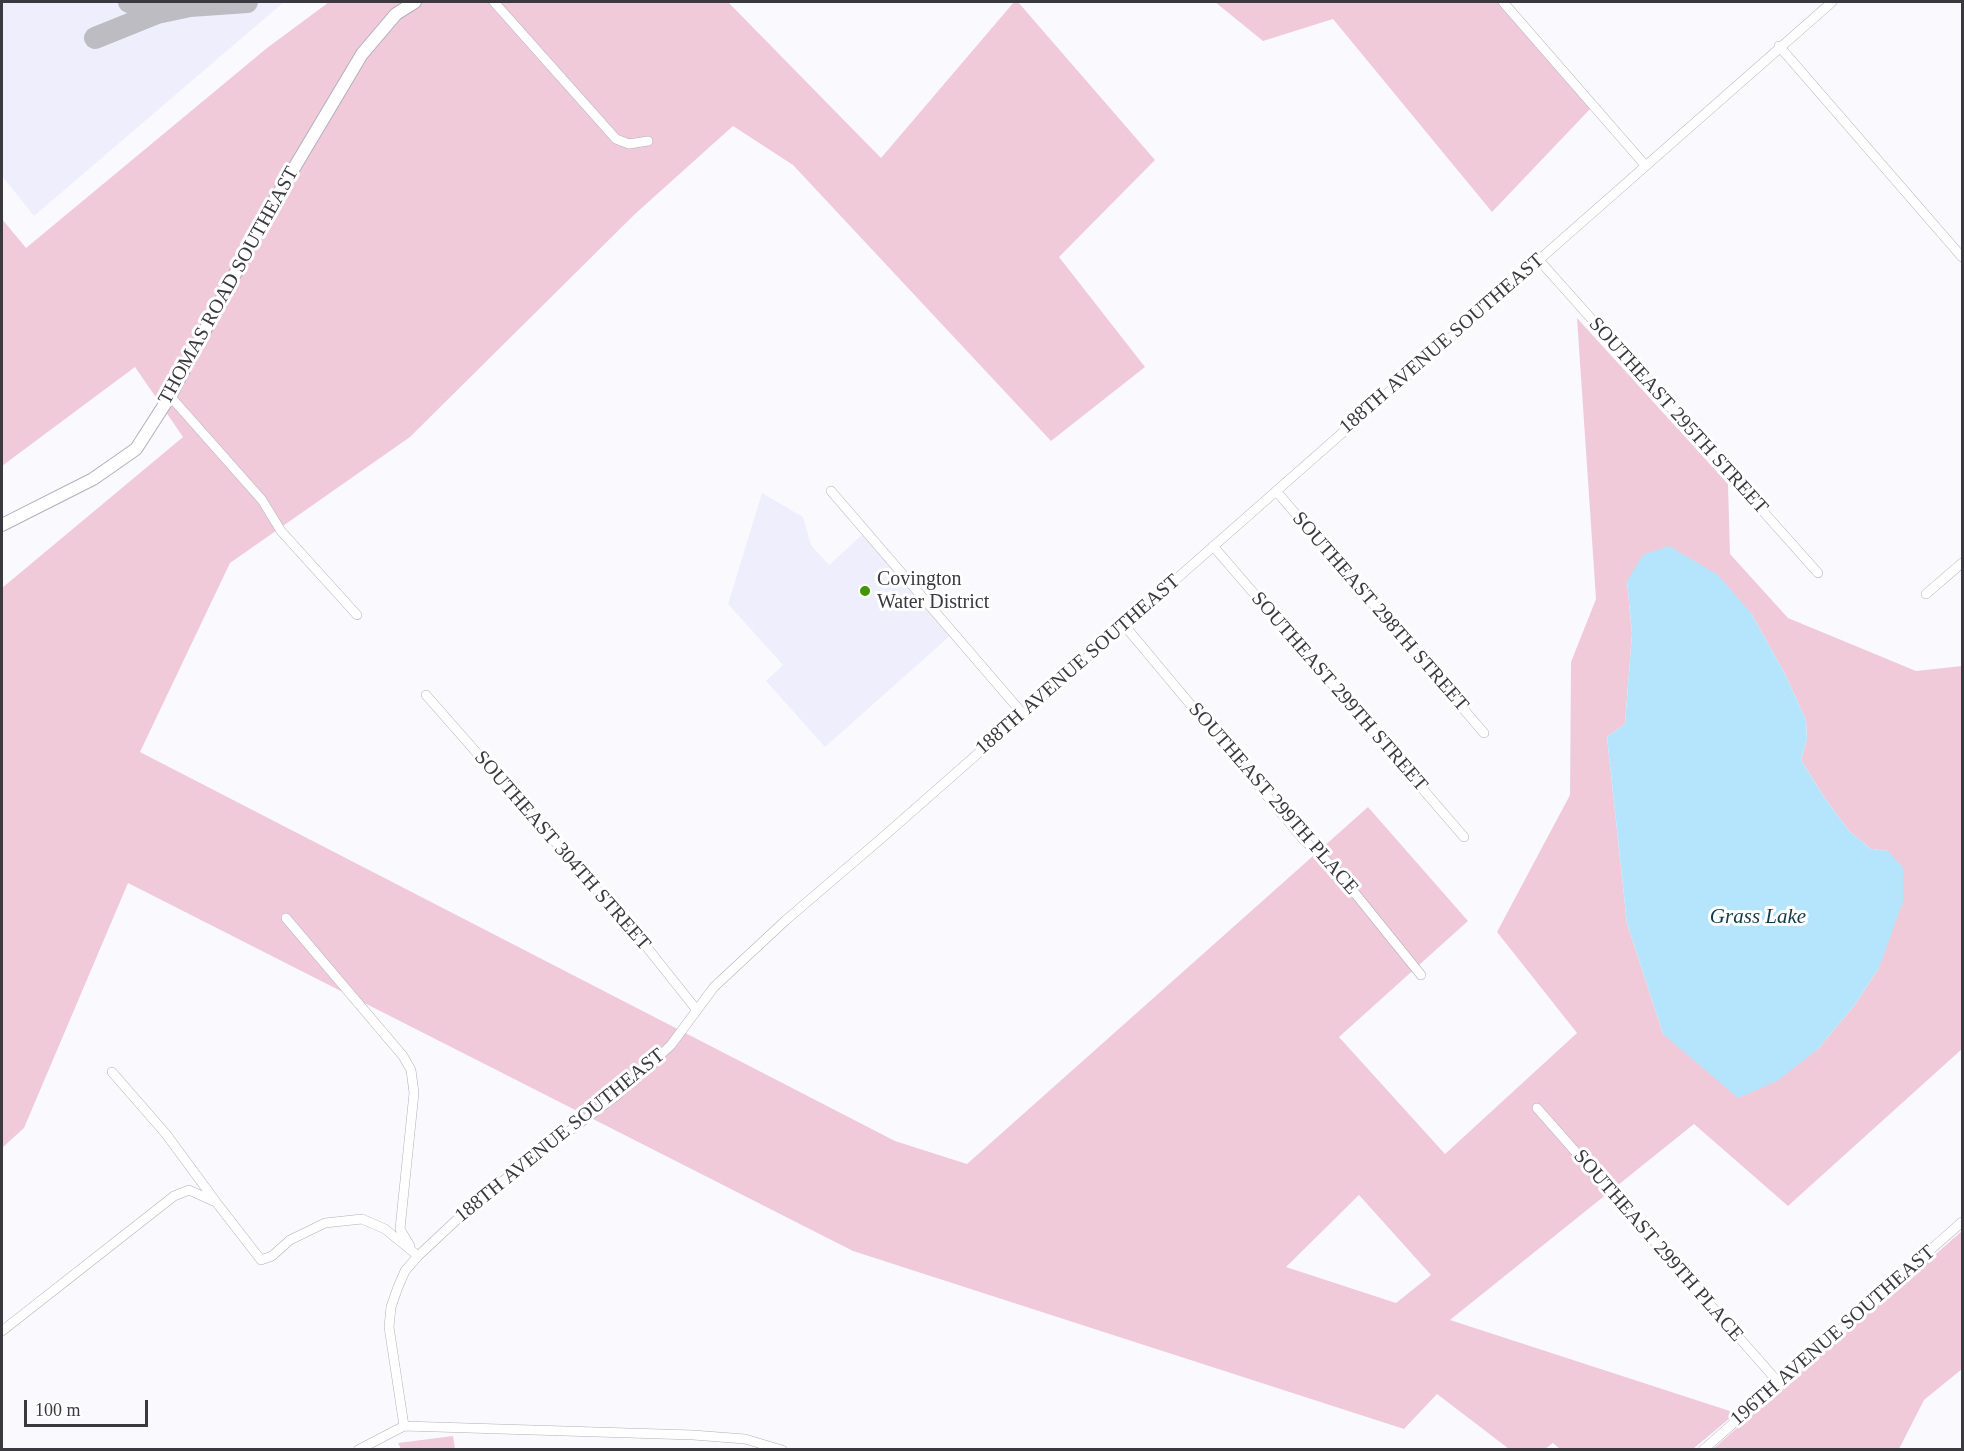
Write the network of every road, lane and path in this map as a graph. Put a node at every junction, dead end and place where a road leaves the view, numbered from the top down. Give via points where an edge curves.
1 (415, 2) edge
2 (494, 2) edge
3 (1503, 2) edge
4 (1832, 2) edge
5 (1779, 46) junction
6 (648, 141) dead end
7 (1645, 165) junction
8 (1962, 258) edge
9 (1538, 259) junction
10 (170, 396) junction
11 (831, 491) dead end
12 (1276, 491) junction
13 (2, 525) edge
14 (1213, 546) junction
15 (1962, 563) edge
16 (1818, 573) dead end
17 (1926, 594) dead end
18 (357, 615) dead end
19 (1124, 625) junction
20 (426, 695) dead end
21 (1023, 714) junction
22 (1484, 733) dead end
23 (1464, 837) dead end
24 (286, 918) dead end
25 (1421, 975) dead end
26 (696, 1009) junction
27 (112, 1072) dead end
28 (1537, 1108) dead end
29 (216, 1202) junction
30 (1962, 1222) edge
31 (416, 1253) junction
32 (2, 1331) edge
33 (1779, 1383) junction
34 (404, 1426) junction
35 (358, 1449) edge
36 (782, 1449) edge
37 (1703, 1449) edge

1 - 10 street, THOMAS ROAD SOUTHEAST via 396,14 362,54 269,210
2 - 6 street via 616,139 629,144
3 - 7 street
4 - 5 street, 188TH AVENUE SOUTHEAST
5 - 7 street, 188TH AVENUE SOUTHEAST
5 - 8 street
7 - 9 street, 188TH AVENUE SOUTHEAST
9 - 12 street, 188TH AVENUE SOUTHEAST
9 - 16 street, SOUTHEAST 295TH STREET
10 - 13 street, THOMAS ROAD SOUTHEAST via 135,449 93,479
10 - 18 street via 262,500 281,531
11 - 21 street
12 - 14 street, 188TH AVENUE SOUTHEAST
12 - 22 street, SOUTHEAST 298TH STREET
14 - 19 street, 188TH AVENUE SOUTHEAST
14 - 23 street, SOUTHEAST 299TH STREET
15 - 17 street
19 - 21 street, 188TH AVENUE SOUTHEAST
19 - 25 street, SOUTHEAST 299TH PLACE via 1303,839 1337,871
20 - 26 street, SOUTHEAST 304TH STREET via 637,935
21 - 26 street, 188TH AVENUE SOUTHEAST via 786,920
24 - 31 street via 411,1070 414,1093 400,1229
26 - 31 street, 188TH AVENUE SOUTHEAST via 671,1045 616,1096 480,1198
27 - 29 street via 166,1134
28 - 33 street, SOUTHEAST 299TH PLACE
29 - 31 street via 261,1260 325,1223 362,1219 385,1229
29 - 32 street via 189,1190 174,1196
30 - 33 street, 196TH AVENUE SOUTHEAST
31 - 34 street, 188TH AVENUE SOUTHEAST via 391,1307 389,1327
33 - 37 street, 196TH AVENUE SOUTHEAST
34 - 35 street
34 - 36 street via 686,1434 745,1439

